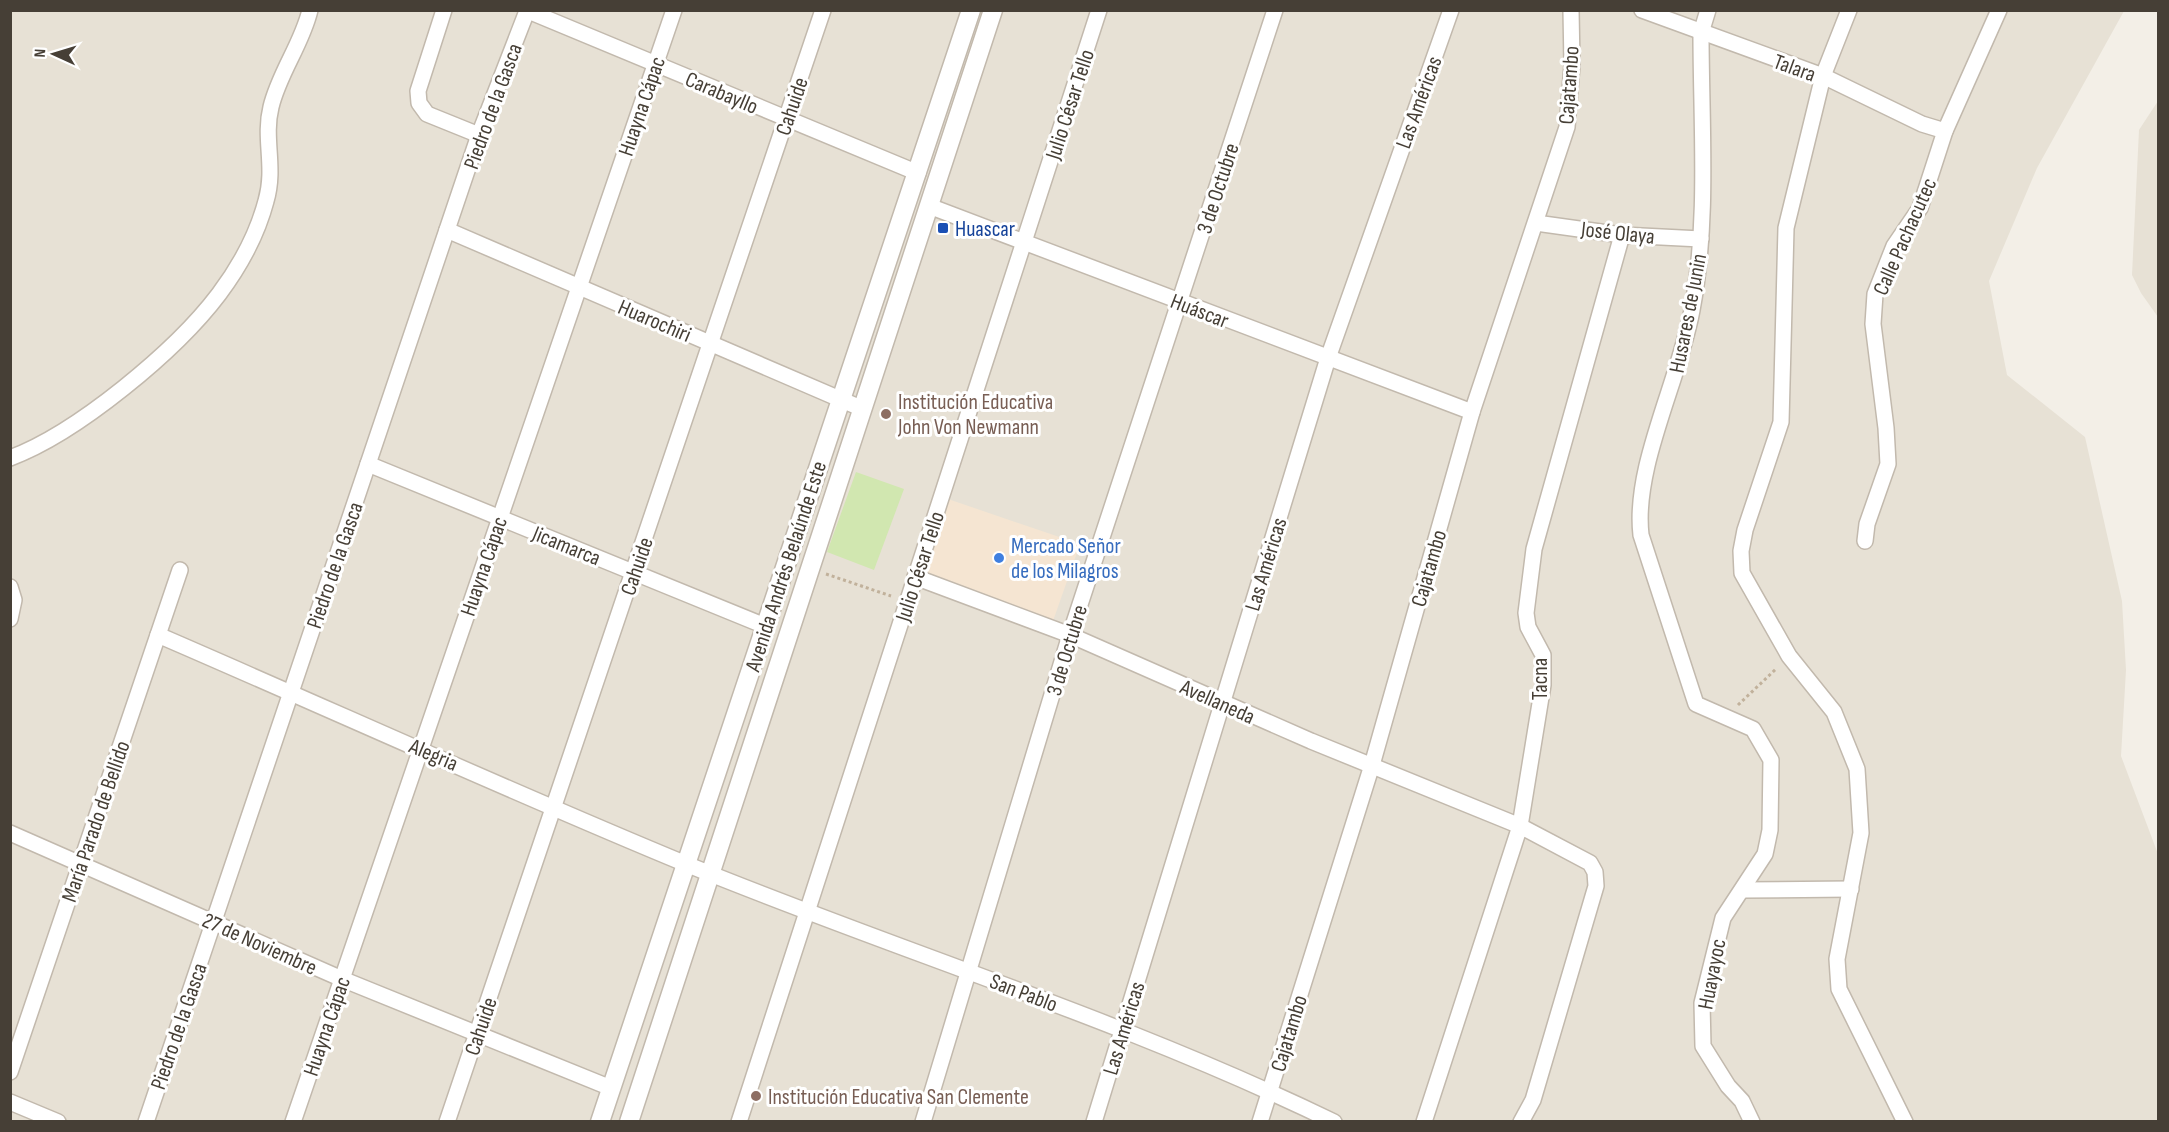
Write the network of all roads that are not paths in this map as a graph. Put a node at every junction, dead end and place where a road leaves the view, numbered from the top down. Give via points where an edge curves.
1 (310, 10) edge
2 (444, 10) edge
3 (674, 10) edge
4 (824, 10) edge
5 (971, 10) edge
6 (993, 10) edge
7 (1099, 10) edge
8 (1275, 10) edge
9 (1451, 10) edge
10 (1571, 10) edge
11 (1642, 10) edge
12 (1708, 10) edge
13 (1849, 10) edge
14 (1998, 10) edge
15 (526, 11) edge
16 (1701, 33) junction
17 (656, 64) junction
18 (1823, 76) junction
19 (787, 119) junction
20 (1945, 131) junction
21 (479, 135) junction
22 (918, 173) junction
23 (929, 206) junction
24 (1536, 223) junction
25 (447, 230) junction
26 (1622, 235) junction
27 (1701, 238) junction
28 (1024, 242) junction
29 (579, 287) junction
30 (1180, 302) junction
31 (711, 344) junction
32 (1329, 358) junction
33 (841, 400) junction
34 (863, 409) junction
35 (1472, 412) junction
36 (10, 458) edge
37 (368, 464) junction
38 (500, 518) junction
39 (1865, 541) dead end
40 (180, 570) dead end
41 (634, 572) junction
42 (915, 577) junction
43 (10, 587) edge
44 (10, 619) edge
45 (765, 626) junction
46 (158, 634) junction
47 (1070, 635) junction
48 (291, 692) junction
49 (1222, 703) junction
50 (1727, 716) joint
51 (421, 748) junction
52 (1372, 765) junction
53 (554, 806) junction
54 (1520, 826) junction
55 (10, 833) edge
56 (81, 864) junction
57 (686, 864) junction
58 (711, 873) junction
59 (1851, 889) junction
60 (1743, 890) junction
61 (807, 910) junction
62 (213, 922) junction
63 (969, 970) junction
64 (342, 979) junction
65 (1122, 1030) junction
66 (478, 1032) junction
67 (10, 1072) edge
68 (611, 1088) junction
69 (1270, 1091) junction
70 (10, 1102) edge
71 (58, 1122) edge
72 (146, 1122) edge
73 (293, 1122) edge
74 (447, 1122) edge
75 (600, 1122) edge
76 (630, 1122) edge
77 (739, 1122) edge
78 (923, 1122) edge
79 (1094, 1122) edge
80 (1260, 1122) edge
81 (1334, 1122) edge
82 (1424, 1122) edge
83 (1521, 1122) edge
84 (1752, 1122) edge
85 (1905, 1122) edge

1 - 36 street via 271,108 272,176 266,203 247,251 219,294 174,342 121,388 38,448
2 - 21 street via 418,91 419,103 427,114
3 - 17 street, Huayna Cápac
4 - 19 street, Cahuide
5 - 22 street, Avenida Andrés Belaúnde Este
6 - 23 street, Avenida Andrés Belaúnde Este
7 - 28 street, Julio César Tello
8 - 30 street, 3 de Octubre
9 - 32 street, Las Américas
10 - 24 street, Cajatambo via 1567,127
11 - 16 street, Talara
12 - 16 street, Husares de Junin
13 - 18 street
14 - 20 street, Calle Pachacutec
15 - 17 street, Carabayllo
15 - 21 street, Piedro de la Gasca
16 - 18 street, Talara
16 - 27 street, Husares de Junin
17 - 19 street, Carabayllo
17 - 29 street, Huayna Cápac
18 - 20 street, Talara via 1922,124
18 - 59 street via 1786,228 1781,422 1744,530 1741,551 1742,573 1789,656 1834,712 1857,769 1861,833
19 - 22 street, Carabayllo
19 - 31 street, Cahuide
20 - 39 street, Calle Pachacutec via 1920,208 1894,246 1875,294 1873,324 1888,464
21 - 25 street, Piedro de la Gasca
22 - 33 street, Avenida Andrés Belaúnde Este
23 - 28 street, Huáscar
23 - 34 street, Avenida Andrés Belaúnde Este
24 - 26 street, José Olaya
24 - 35 street, Cajatambo
25 - 29 street, Huarochiri
25 - 37 street, Piedro de la Gasca
26 - 27 street, José Olaya
26 - 54 street, Tacna via 1534,549 1526,613 1528,627 1543,655 1543,685
27 - 50 street, Husares de Junin via 1692,311 1638,512 1641,535 1696,704
28 - 30 street, Huáscar
28 - 42 street, Julio César Tello
29 - 31 street, Huarochiri
29 - 38 street, Huayna Cápac
30 - 32 street, Huáscar
30 - 47 street, 3 de Octubre
31 - 33 street, Huarochiri
31 - 41 street, Cahuide
32 - 35 street, Huáscar
32 - 49 street, Las Américas
33 - 34 street, Huarochiri
33 - 45 street, Avenida Andrés Belaúnde Este
34 - 58 street, Avenida Andrés Belaúnde Este
35 - 52 street, Cajatambo
37 - 38 street, Jicamarca
37 - 48 street, Piedro de la Gasca
38 - 41 street, Jicamarca
38 - 51 street, Huayna Cápac
40 - 46 street, María Parado de Bellido
41 - 45 street, Jicamarca
41 - 53 street, Cahuide
42 - 47 street, Avellaneda
42 - 61 street, Julio César Tello
43 - 44 street via 14,600
45 - 57 street, Avenida Andrés Belaúnde Este
46 - 48 street, Alegria
46 - 56 street, María Parado de Bellido
47 - 49 street, Avellaneda
47 - 63 street, 3 de Octubre
48 - 51 street, Alegria
48 - 62 street, Piedro de la Gasca
49 - 52 street, Avellaneda
49 - 65 street, Las Américas
50 - 60 street, Huayayoc via 1753,729 1771,760 1770,830 1765,854
51 - 53 street, Alegria
51 - 64 street, Huayna Cápac
52 - 54 street, Avellaneda
52 - 69 street, Cajatambo
53 - 57 street, Alegria
53 - 66 street, Cahuide
54 - 82 street, Tacna
54 - 83 street, Avellaneda via 1590,862 1596,886 1533,1100
55 - 56 street, 27 de Noviembre
56 - 62 street, 27 de Noviembre
56 - 67 street, María Parado de Bellido
57 - 58 street, Alegria
57 - 68 street, Avenida Andrés Belaúnde Este
58 - 61 street, San Pablo
58 - 76 street, Avenida Andrés Belaúnde Este
59 - 60 street
59 - 85 street via 1837,959 1839,988
60 - 84 street, Huayayoc via 1723,918 1702,1003 1703,1046
61 - 63 street, San Pablo
61 - 77 street, Julio César Tello
62 - 64 street, 27 de Noviembre
62 - 72 street, Piedro de la Gasca
63 - 65 street, San Pablo
63 - 78 street, 3 de Octubre
64 - 66 street, 27 de Noviembre
64 - 73 street, Huayna Cápac
65 - 69 street, San Pablo
65 - 79 street, Las Américas
66 - 68 street, 27 de Noviembre
66 - 74 street, Cahuide
68 - 75 street, Avenida Andrés Belaúnde Este
69 - 80 street, Cajatambo
69 - 81 street, San Pablo
70 - 71 street

